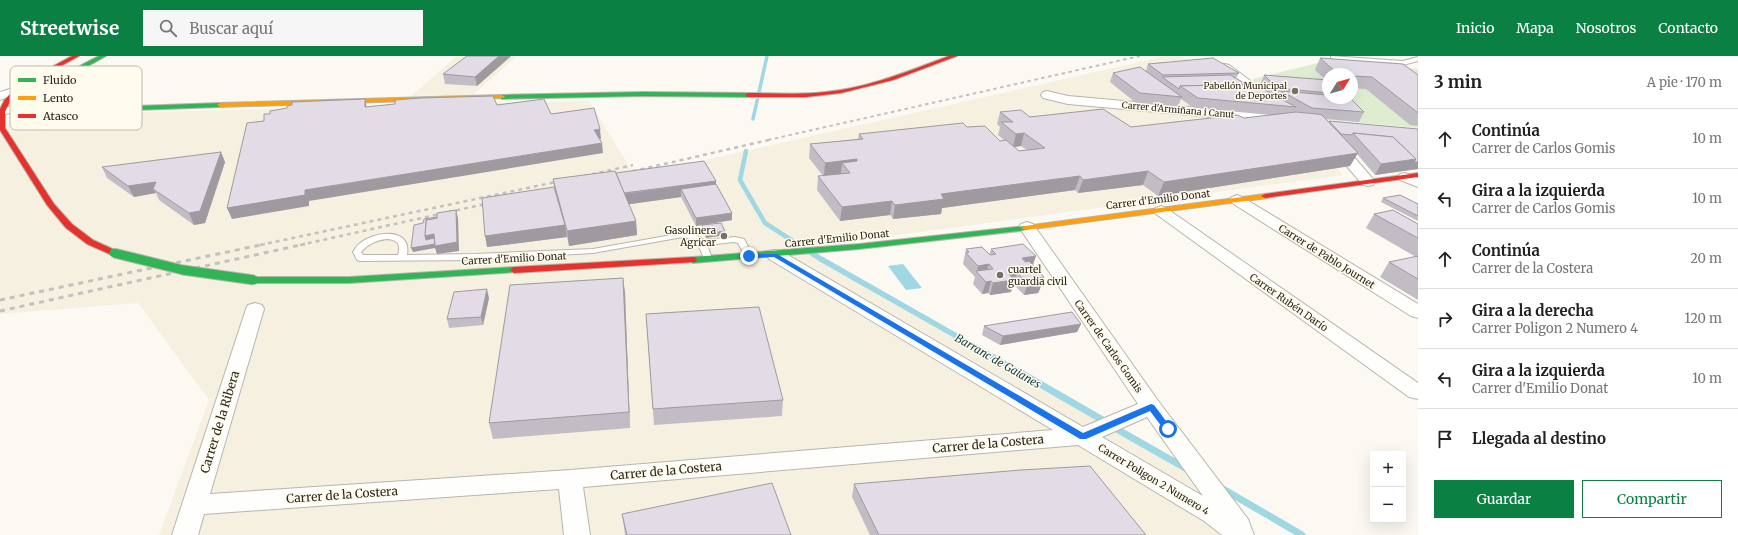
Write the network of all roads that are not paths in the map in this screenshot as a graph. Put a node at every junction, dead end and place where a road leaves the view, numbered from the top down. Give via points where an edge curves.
1 (76, 56) edge
2 (103, 56) edge
3 (954, 56) edge
4 (1333, 57) edge
5 (939, 59) edge
6 (1418, 60) edge
7 (57, 66) edge
8 (85, 66) edge
9 (1225, 67) edge
10 (10, 96) edge
11 (1047, 96) dead end
12 (2, 102) edge
13 (142, 108) edge
14 (0, 137) edge
15 (1330, 138) edge
16 (12, 145) junction
17 (1411, 176) edge
18 (1368, 182) junction
19 (1418, 183) edge
20 (1237, 200) junction
21 (1162, 211) junction
22 (1027, 227) junction
23 (703, 243) junction
24 (775, 255) junction
25 (749, 256) junction
26 (402, 258) junction
27 (708, 258) junction
28 (255, 309) dead end
29 (1418, 312) edge
30 (1416, 392) dead end
31 (1142, 412) junction
32 (1089, 434) junction
33 (570, 479) junction
34 (195, 505) junction
35 (185, 535) edge
36 (577, 535) edge
37 (1241, 535) edge
38 (1246, 535) edge

1 - 7 street
2 - 8 street
3 - 5 street
4 - 6 lane via 1403,63
5 - 13 street via 898,76 828,94 642,94
9 - 11 street, Carrer d'Armiñana i Canut via 1264,98 1286,111 1068,100
10 - 12 street
12 - 16 street, Carrer d'Emilio Donat via 2,128
14 - 16 street
15 - 18 street
16 - 27 street, Carrer d'Emilio Donat, bridge via 51,205 69,226 90,242 114,253 175,271 254,280 349,280
17 - 18 street, Carrer d'Emilio Donat
17 - 19 street
18 - 20 street, Carrer d'Emilio Donat
20 - 21 street, Carrer d'Emilio Donat
20 - 29 street, Carrer de Pablo Journet
21 - 22 street, Carrer d'Emilio Donat
21 - 30 street, Carrer Rubén Darío
22 - 24 street, Carrer d'Emilio Donat
22 - 31 street, Carrer de Carlos Gomis
23 - 25 lane via 735,239 741,241
23 - 26 lane via 693,236 683,235 592,251
23 - 27 lane
24 - 25 street, Carrer d'Emilio Donat
24 - 32 street, Carrer Poligon 2 Numero 4
25 - 27 street, Carrer d'Emilio Donat
26 - 26 lane via 360,258 357,252 359,247 366,243 394,236 401,238 404,244
28 - 34 street, Carrer de la Ribera
31 - 32 street, Carrer de la Costera
31 - 38 street, Carrer de Carlos Gomis via 1168,429
32 - 33 street, Carrer de la Costera
32 - 37 street, Carrer Poligon 2 Numero 4
33 - 34 street, Carrer de la Costera
33 - 36 street
34 - 35 street, Carrer de la Ribera

